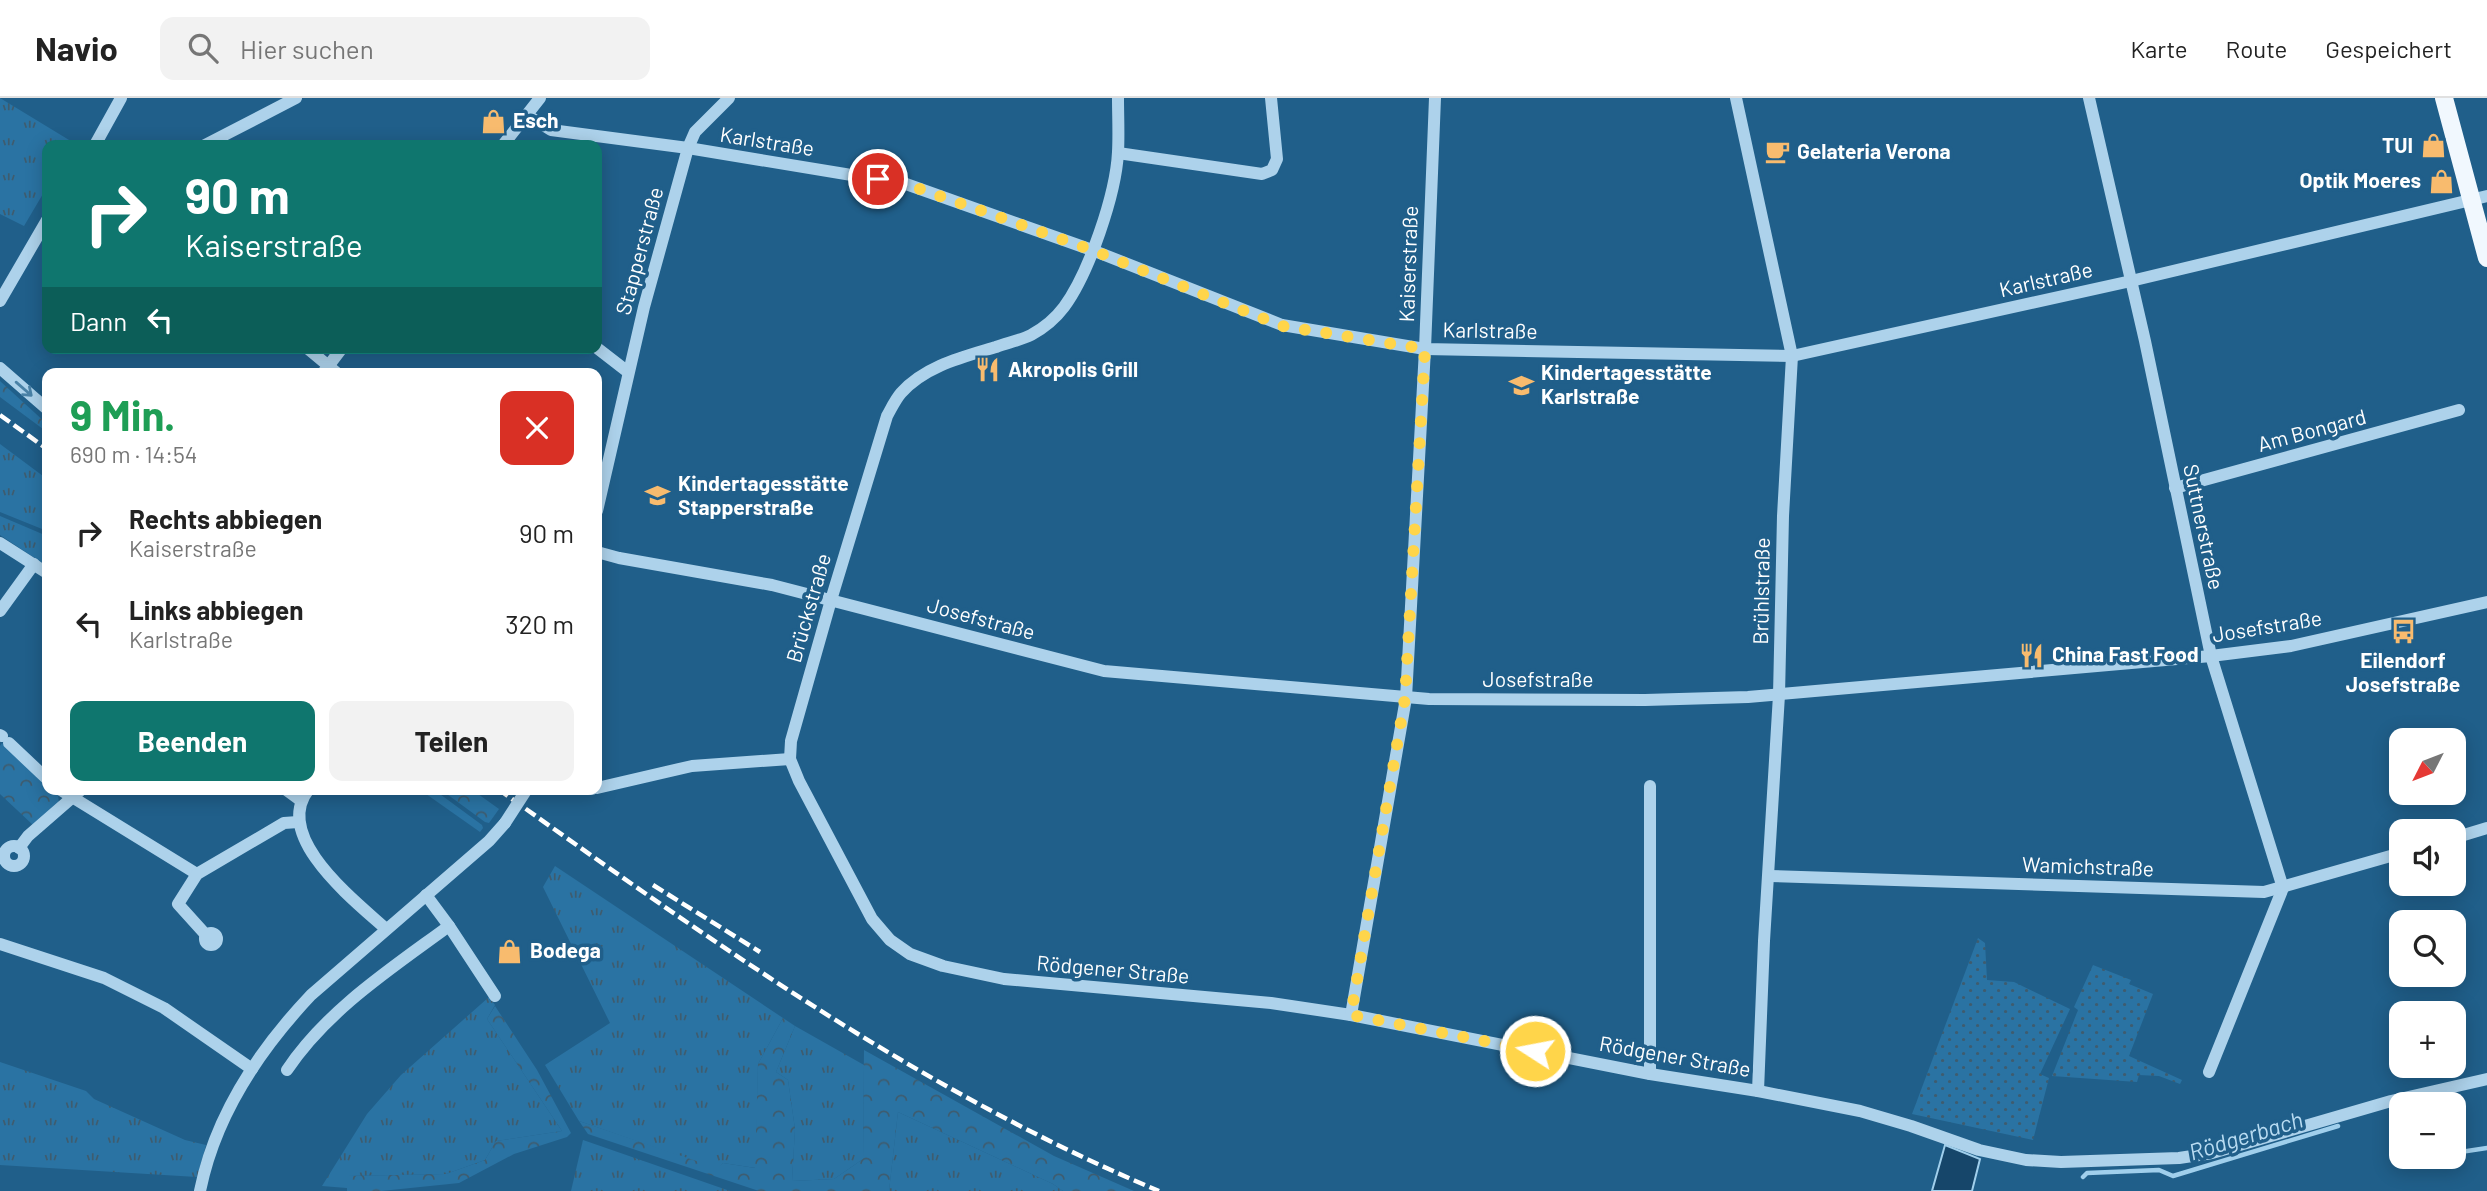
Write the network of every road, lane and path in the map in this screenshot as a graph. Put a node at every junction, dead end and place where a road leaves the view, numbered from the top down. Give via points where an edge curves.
1 (121, 98) edge
2 (296, 98) edge
3 (540, 98) edge
4 (729, 98) edge
5 (1118, 98) edge
6 (1271, 98) edge
7 (1435, 98) edge
8 (1736, 98) edge
9 (2090, 98) edge
10 (2444, 98) edge
11 (527, 115) junction
12 (98, 140) edge
13 (215, 140) edge
14 (507, 140) edge
15 (688, 148) junction
16 (1118, 153) junction
17 (2479, 198) edge
18 (42, 229) edge
19 (1092, 250) junction
20 (2487, 258) edge
21 (2131, 281) junction
22 (0, 302) edge
23 (1425, 349) junction
24 (602, 352) edge
25 (313, 354) edge
26 (1792, 356) junction
27 (0, 368) edge
28 (326, 368) edge
29 (628, 372) junction
30 (42, 405) edge
31 (2459, 410) dead end
32 (602, 488) edge
33 (2175, 488) junction
34 (0, 543) edge
35 (602, 553) edge
36 (34, 564) junction
37 (42, 570) edge
38 (831, 600) junction
39 (2487, 602) edge
40 (0, 611) edge
41 (2211, 656) junction
42 (1779, 695) junction
43 (1405, 698) junction
44 (4, 738) edge
45 (790, 759) junction
46 (42, 774) edge
47 (1650, 786) dead end
48 (602, 787) edge
49 (67, 795) edge
50 (77, 795) edge
51 (293, 795) edge
52 (304, 795) edge
53 (523, 795) edge
54 (73, 800) junction
55 (300, 800) junction
56 (298, 821) junction
57 (2487, 828) edge
58 (2466, 834) edge
59 (19, 848) dead end
60 (2389, 857) edge
61 (197, 874) junction
62 (1769, 876) junction
63 (2283, 888) junction
64 (426, 895) junction
65 (449, 926) junction
66 (386, 929) junction
67 (206, 935) dead end
68 (0, 944) edge
69 (495, 996) dead end
70 (1351, 1015) junction
71 (252, 1069) junction
72 (287, 1070) dead end
73 (2209, 1072) dead end
74 (1650, 1074) junction
75 (2487, 1079) edge
76 (1758, 1091) junction
77 (200, 1191) edge

1 - 12 street
2 - 13 street
3 - 11 street
4 - 15 street, Stapperstraße via 695,132
5 - 16 street, Brückstraße
6 - 16 street via 1277,159 1272,170 1262,174
7 - 23 street, Kaiserstraße
8 - 26 street, Brühlstraße
9 - 21 street, Suttnerstraße
10 - 17 main road
11 - 14 street
11 - 15 street, Karlstraße via 551,130
15 - 19 street, Karlstraße via 906,184
15 - 29 street, Stapperstraße
16 - 19 street, Brückstraße
17 - 20 main road
17 - 21 street, Karlstraße
18 - 22 street
19 - 23 street, Karlstraße via 1282,326
19 - 38 street, Brückstraße via 1078,284 1048,325 1029,336 939,366 900,394 877,443
21 - 26 street, Karlstraße
21 - 33 street, Suttnerstraße
23 - 26 street, Karlstraße
23 - 43 street, Kaiserstraße
24 - 29 street
25 - 28 street
26 - 42 street, Brühlstraße
27 -> 30 street
29 - 32 street, Stapperstraße
31 - 33 street, Am Bongard
33 - 41 street, Suttnerstraße
34 - 36 street
35 - 38 street, Josefstraße
36 - 37 street
36 - 40 street
38 - 43 street, Josefstraße via 1104,671
38 - 45 street, Brückstraße via 791,741
39 - 41 street, Josefstraße via 2291,646
41 - 42 street, Josefstraße
41 - 63 street, Suttnerstraße
42 - 43 street, Josefstraße via 1645,700
42 - 62 street, Brühlstraße
43 - 70 street, Kaiserstraße
44 - 46 street
45 - 48 street via 692,766
45 - 70 street, Rödgener Straße via 872,919 910,954 1004,979 1271,1003
47 - 74 street
49 - 54 street
50 - 54 street
51 - 55 street
52 - 55 street
53 - 64 street, bridge via 489,841
54 - 59 street
54 - 61 street
55 - 56 street
56 - 61 street via 284,823
56 - 66 street via 312,854
57 - 58 street
60 - 63 street, Wamichstraße
61 - 67 street via 178,904
62 - 63 street, Wamichstraße via 2264,892
62 - 76 street, Brühlstraße
63 - 73 street
64 - 65 street
64 - 66 street
65 - 69 street
65 - 72 street via 333,1017
66 - 71 street via 286,1021
68 - 71 street via 104,978 164,1008
70 - 74 street, Rödgener Straße
71 - 77 street via 219,1134
74 - 76 street, Rödgener Straße
75 - 76 street, Rödgener Straße via 2391,1101 2212,1153 2061,1163 1979,1150 1860,1111

